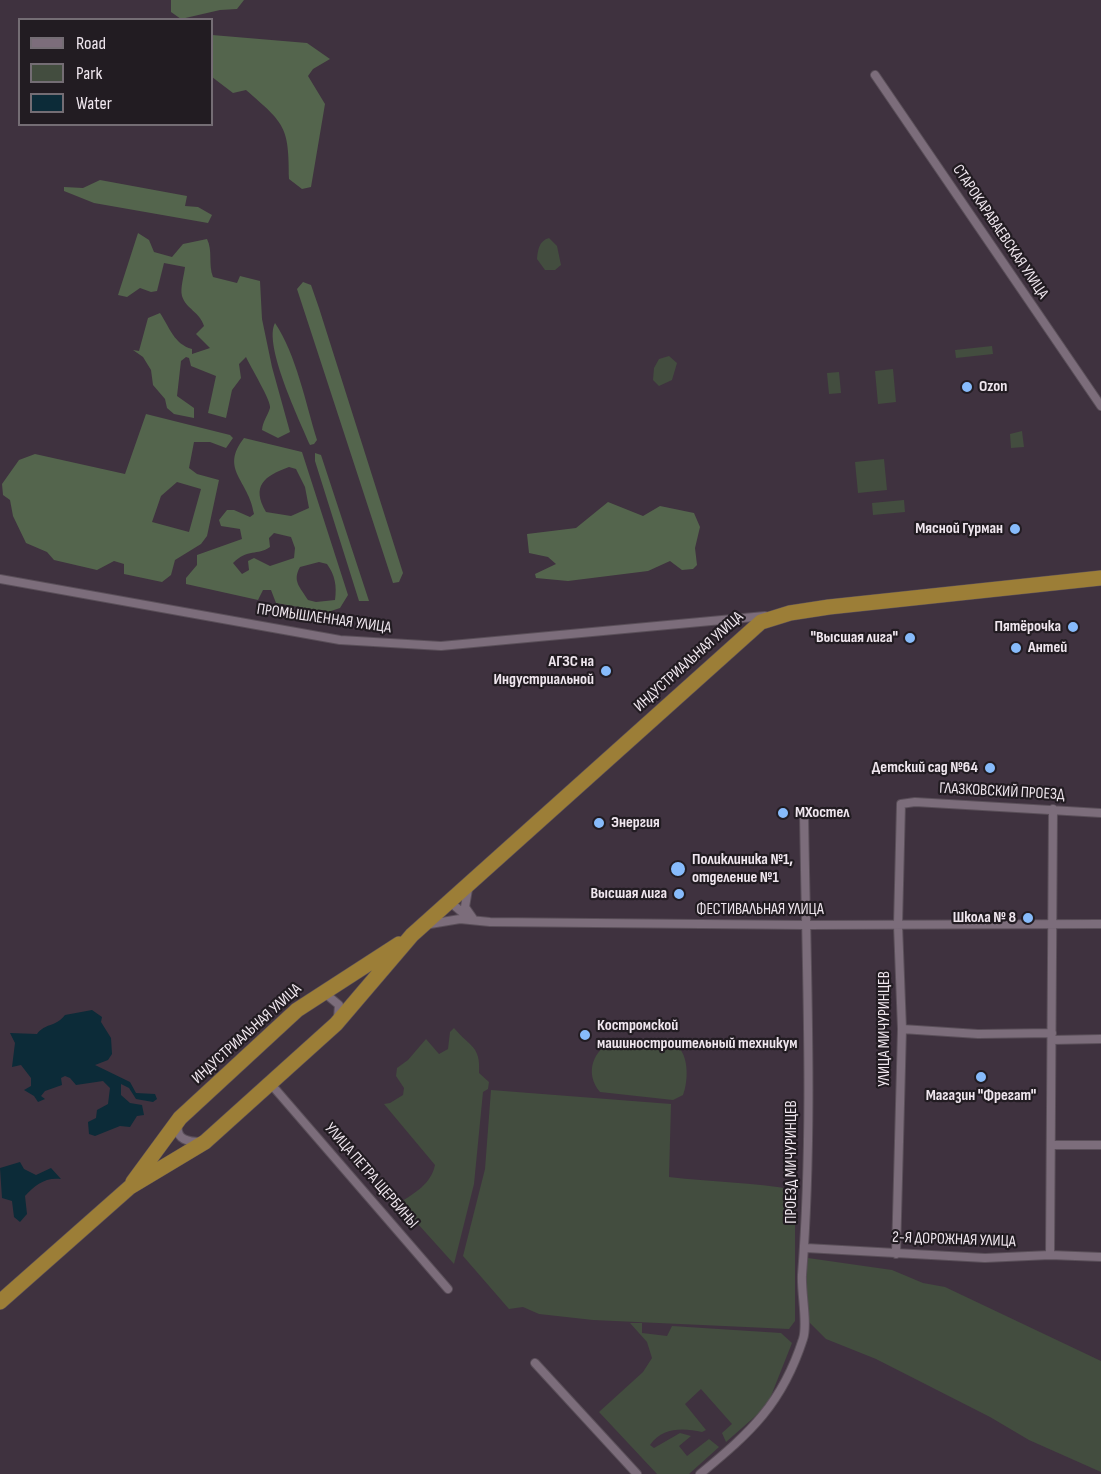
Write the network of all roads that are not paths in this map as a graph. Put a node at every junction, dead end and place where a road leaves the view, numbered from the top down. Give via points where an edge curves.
1 (875, 75) dead end
2 (1101, 406) edge
3 (1101, 578) edge
4 (0, 579) edge
5 (790, 613) junction
6 (901, 804) joint
7 (1053, 810) junction
8 (804, 811) dead end
9 (1101, 813) edge
10 (472, 882) junction
11 (450, 902) junction
12 (475, 921) junction
13 (1053, 924) junction
14 (1101, 924) edge
15 (806, 925) junction
16 (898, 926) junction
17 (416, 932) junction
18 (316, 997) junction
19 (336, 1024) junction
20 (902, 1029) junction
21 (1052, 1037) junction
22 (1101, 1040) edge
23 (270, 1083) junction
24 (180, 1118) junction
25 (205, 1142) junction
26 (1051, 1145) junction
27 (1101, 1145) edge
28 (130, 1187) junction
29 (806, 1248) junction
30 (896, 1254) junction
31 (1050, 1255) junction
32 (1101, 1257) edge
33 (448, 1289) dead end
34 (0, 1302) edge
35 (535, 1363) dead end
36 (637, 1474) edge
37 (700, 1474) edge

1 - 2 street, СТАРОКАРАВАЕВСКАЯ УЛИЦА
3 - 5 highway, ИНДУСТРИАЛЬНАЯ УЛИЦА
4 - 5 street, ПРОМЫШЛЕННАЯ УЛИЦА via 340,640 391,645 441,646
5 - 10 highway, ИНДУСТРИАЛЬНАЯ УЛИЦА via 761,622 743,635
6 - 7 street, ГЛАЗКОВСКИЙ ПРОЕЗД
6 - 16 street, УЛИЦА МИЧУРИНЦЕВ
7 - 9 street, ГЛАЗКОВСКИЙ ПРОЕЗД
7 - 13 street
8 - 15 street, ПРОЕЗД МИЧУРИНЦЕВ
10 - 11 highway, ИНДУСТРИАЛЬНАЯ УЛИЦА
10 - 12 street via 464,901
11 - 12 street
11 - 17 highway, ИНДУСТРИАЛЬНАЯ УЛИЦА
12 - 15 street, ФЕСТИВАЛЬНАЯ УЛИЦА
12 - 17 street, ФЕСТИВАЛЬНАЯ УЛИЦА via 446,920
13 - 14 street, ФЕСТИВАЛЬНАЯ УЛИЦА
13 - 16 street, ФЕСТИВАЛЬНАЯ УЛИЦА
13 - 21 street
15 - 16 street, ФЕСТИВАЛЬНАЯ УЛИЦА
15 - 29 street, ПРОЕЗД МИЧУРИНЦЕВ
16 - 20 street, УЛИЦА МИЧУРИНЦЕВ
17 - 18 highway, ИНДУСТРИАЛЬНАЯ УЛИЦА
17 - 19 highway, ИНДУСТРИАЛЬНАЯ УЛИЦА
18 - 19 street via 327,995 339,1005
18 - 24 highway, ИНДУСТРИАЛЬНАЯ УЛИЦА
19 - 23 highway, ИНДУСТРИАЛЬНАЯ УЛИЦА
20 - 21 street
20 - 30 street, УЛИЦА МИЧУРИНЦЕВ
21 - 22 street
21 - 26 street
23 - 25 highway, ИНДУСТРИАЛЬНАЯ УЛИЦА
23 - 33 street, УЛИЦА ПЕТРА ЩЕРБИНЫ
24 - 25 street via 177,1131 181,1137
24 - 28 highway, ИНДУСТРИАЛЬНАЯ УЛИЦА
25 - 28 highway, ИНДУСТРИАЛЬНАЯ УЛИЦА
26 - 27 street
26 - 31 street
28 - 34 highway, ИНДУСТРИАЛЬНАЯ УЛИЦА
29 - 30 street, 2-Я ДОРОЖНАЯ УЛИЦА
29 - 37 street, ПРОЕЗД МИЧУРИНЦЕВ via 802,1275 804,1336 788,1375 767,1413
30 - 31 street, 2-Я ДОРОЖНАЯ УЛИЦА via 986,1258
31 - 32 street, 2-Я ДОРОЖНАЯ УЛИЦА
35 - 36 street

